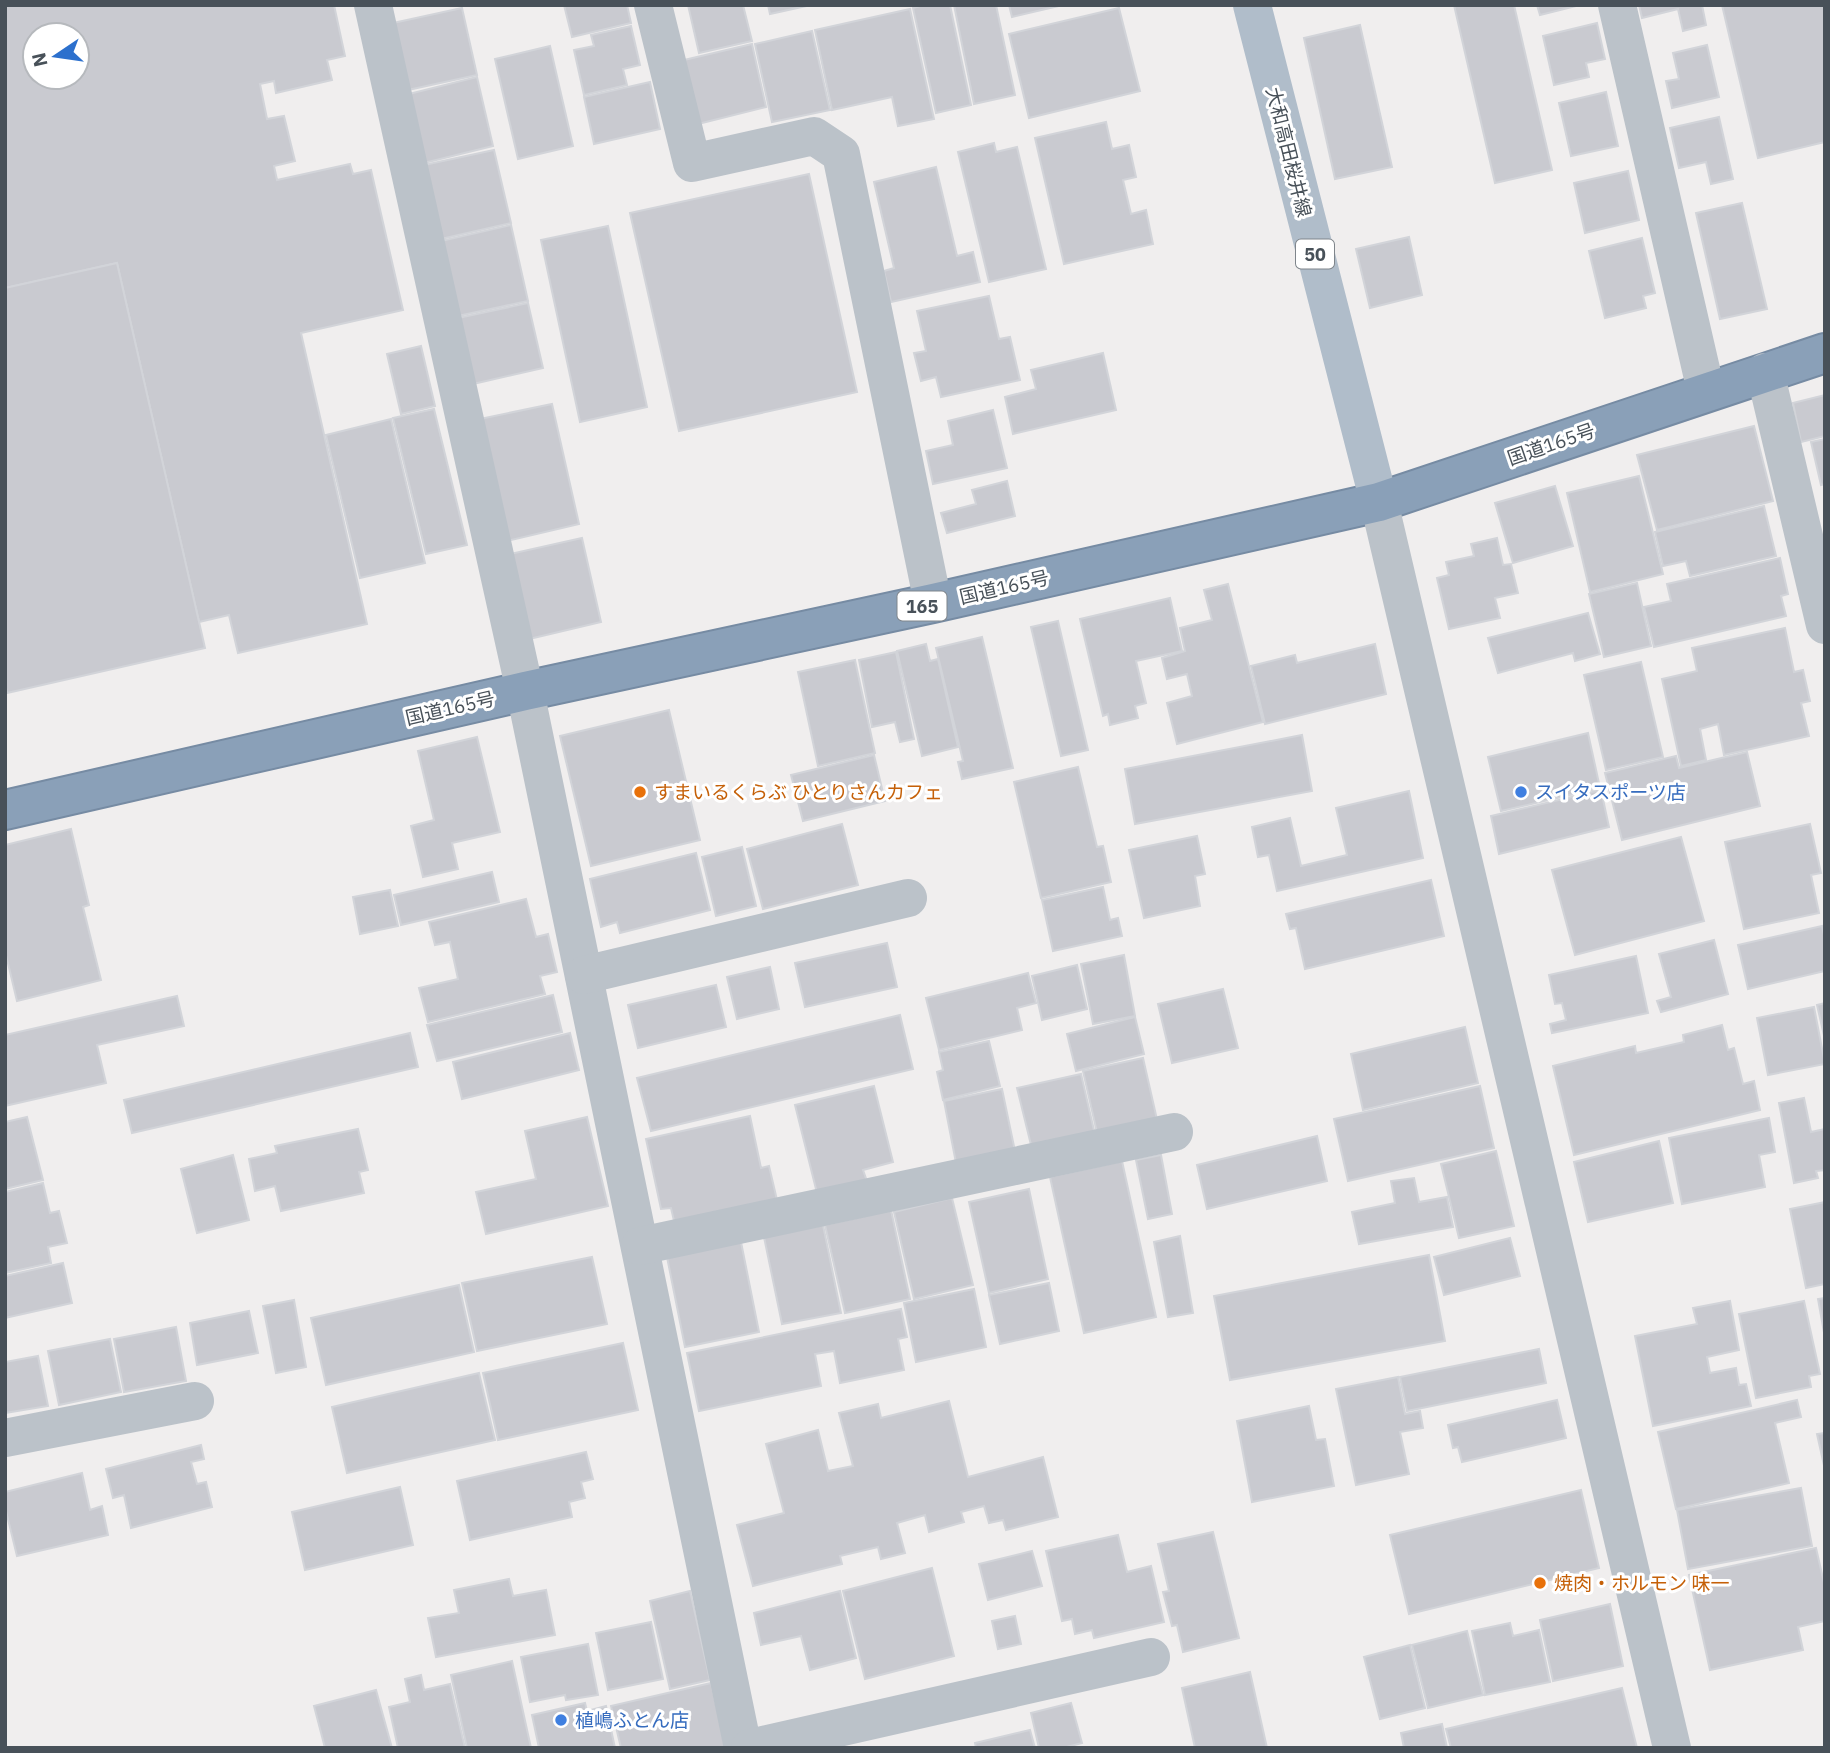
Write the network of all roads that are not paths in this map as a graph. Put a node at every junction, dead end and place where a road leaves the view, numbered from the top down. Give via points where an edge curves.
1 (373, 5) edge
2 (653, 5) edge
3 (1252, 5) edge
4 (1617, 5) edge
5 (1825, 353) edge
6 (1765, 372) junction
7 (1706, 391) junction
8 (1379, 502) junction
9 (933, 603) junction
10 (1825, 625) edge
11 (525, 691) junction
12 (5, 810) edge
13 (908, 898) dead end
14 (584, 975) junction
15 (1174, 1132) dead end
16 (639, 1246) junction
17 (195, 1401) dead end
18 (5, 1438) edge
19 (1151, 1657) dead end
20 (743, 1748) edge
21 (750, 1748) edge
22 (1672, 1748) edge

1 - 11 street
2 - 9 street via 692,163 814,136 841,154
3 - 8 main road, 大和高田桜井線 / 50
4 - 7 street
5 - 6 highway, 国道165号 / 165
6 - 7 highway, 国道165号 / 165
6 - 10 street
7 - 8 highway, 国道165号 / 165
8 - 9 highway, 国道165号 / 165
8 - 22 street
9 - 11 highway, 国道165号 / 165
11 - 12 highway, 国道165号 / 165
11 - 14 street
13 - 14 street
14 - 16 street
15 - 16 street
16 - 20 street
17 - 18 street
19 - 21 street

